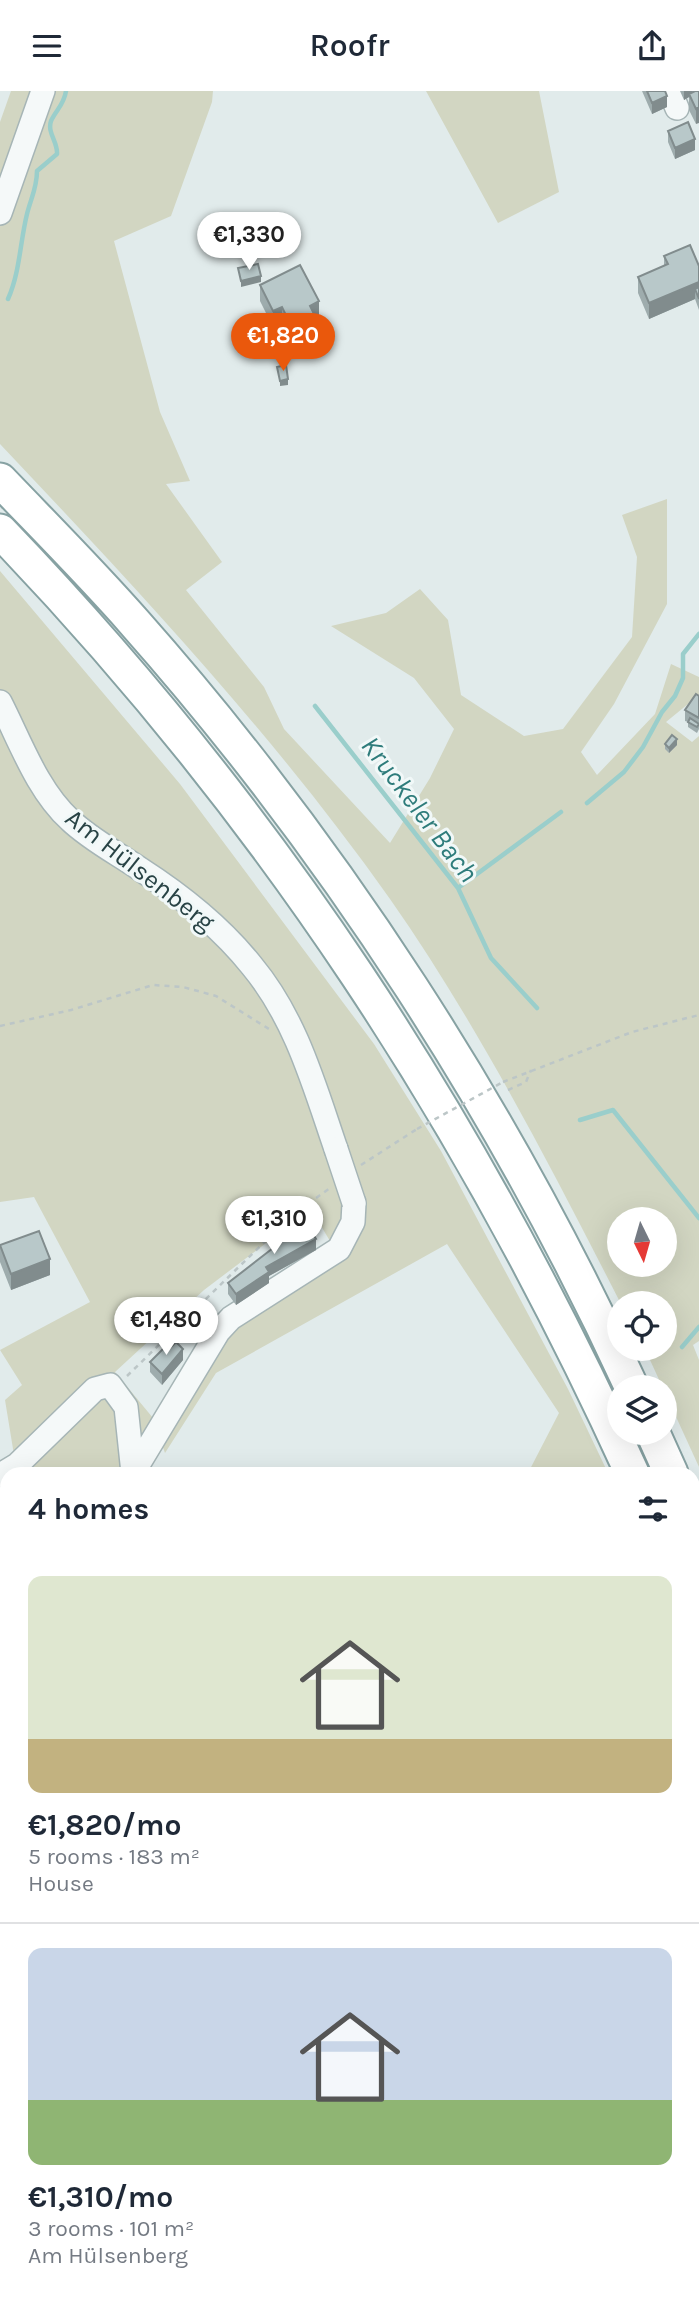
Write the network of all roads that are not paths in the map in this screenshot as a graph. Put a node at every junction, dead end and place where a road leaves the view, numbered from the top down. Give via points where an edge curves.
1 (43, 91) edge
2 (0, 213) edge
3 (0, 480) edge
4 (0, 531) edge
5 (0, 702) edge
6 (625, 1375) edge
7 (658, 1445) edge
8 (14, 1467) edge
9 (132, 1467) edge
10 (137, 1467) edge
11 (629, 1467) edge
12 (668, 1467) edge

1 - 2 street
3 - 6 highway via 135,622 259,775 345,892 484,1105
4 - 11 highway via 182,734 286,869 366,985 508,1220
5 - 10 street, Am Hülsenberg, bridge via 47,794 70,820 186,900 253,967 279,1005 306,1061 354,1203 353,1221 339,1248 232,1318 218,1332
7 - 12 highway
8 - 9 street via 95,1389 110,1385 126,1407

